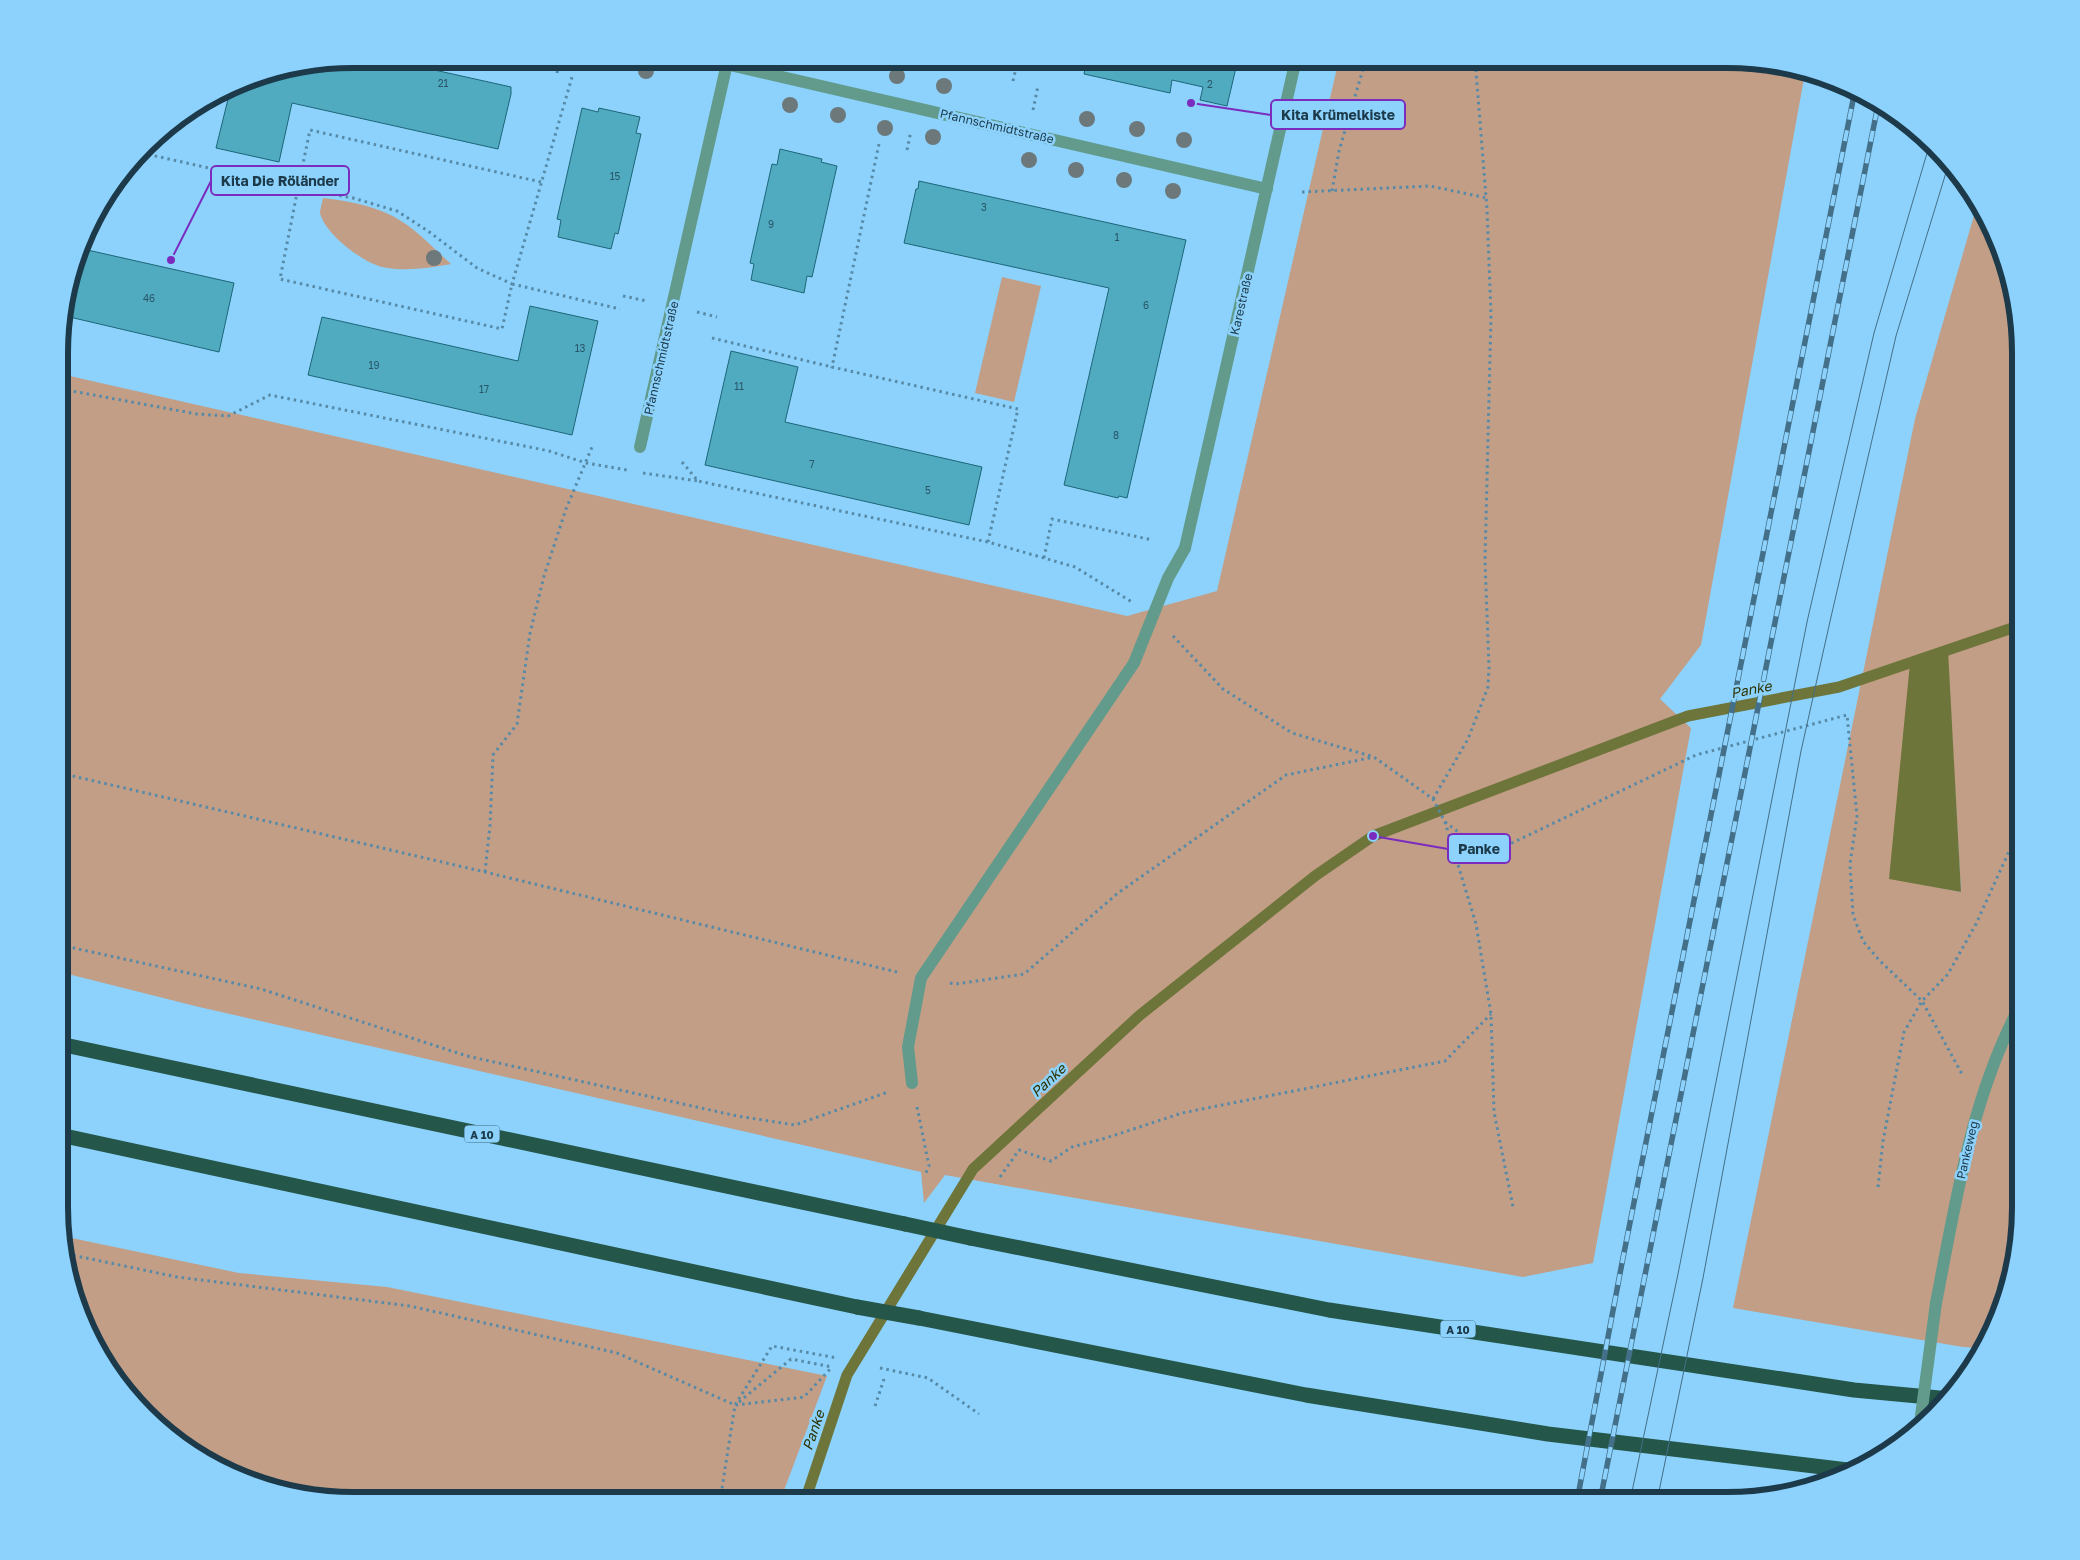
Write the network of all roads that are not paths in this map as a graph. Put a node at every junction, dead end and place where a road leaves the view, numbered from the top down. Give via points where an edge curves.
1 (725, 68) edge
2 (757, 68) edge
3 (1294, 68) edge
4 (1267, 189) junction
5 (640, 447) dead end
6 (2012, 1025) edge
7 (68, 1046) edge
8 (912, 1084) road end
9 (68, 1137) edge
10 (1939, 1398) edge
11 (1921, 1417) edge
12 (1841, 1469) edge

1 - 5 street, Pfannschmidtstraße
2 - 4 street, Pfannschmidtstraße
3 - 4 street, Karestraße
4 - 8 street, Karestraße via 1185,548 1168,578 1134,663 921,978 908,1047
6 - 11 street, Pankeweg, bridge via 1978,1103 1967,1147 1936,1303
7 - 10 highway, A 10, bridge via 970,1238 1329,1310 1854,1390
9 - 12 highway, bridge via 857,1306 1306,1395 1548,1434

